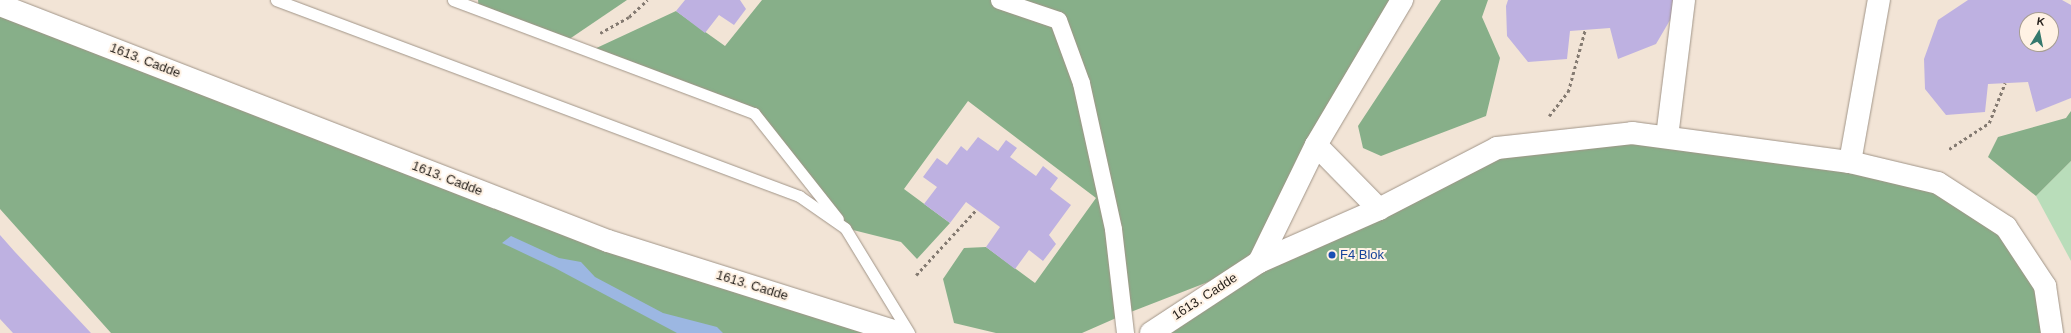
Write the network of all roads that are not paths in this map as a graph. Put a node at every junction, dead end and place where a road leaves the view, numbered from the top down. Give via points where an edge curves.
1 (276, 0) edge
2 (453, 0) edge
3 (999, 0) edge
4 (1402, 0) edge
5 (1684, 0) edge
6 (1879, 0) edge
7 (0, 5) edge
8 (1667, 137) junction
9 (1316, 145) junction
10 (1850, 162) junction
11 (1379, 209) junction
12 (845, 228) junction
13 (1259, 262) junction
14 (900, 333) edge
15 (909, 333) edge
16 (1125, 333) edge
17 (1151, 333) edge
18 (2052, 333) edge

1 - 12 lane via 799,196
2 - 12 lane via 754,112
3 - 16 street via 1058,20 1081,83 1114,228
4 - 9 street
5 - 8 street
6 - 10 street
7 - 14 street, 1613. Cadde via 608,241
8 - 10 street, 1613. Cadde
8 - 11 street, 1613. Cadde via 1632,133 1497,148
9 - 11 street
9 - 13 street
10 - 18 street, 1613. Cadde via 1938,183 2006,227 2045,286
11 - 13 street, 1613. Cadde
12 - 15 lane
13 - 17 street, 1613. Cadde

